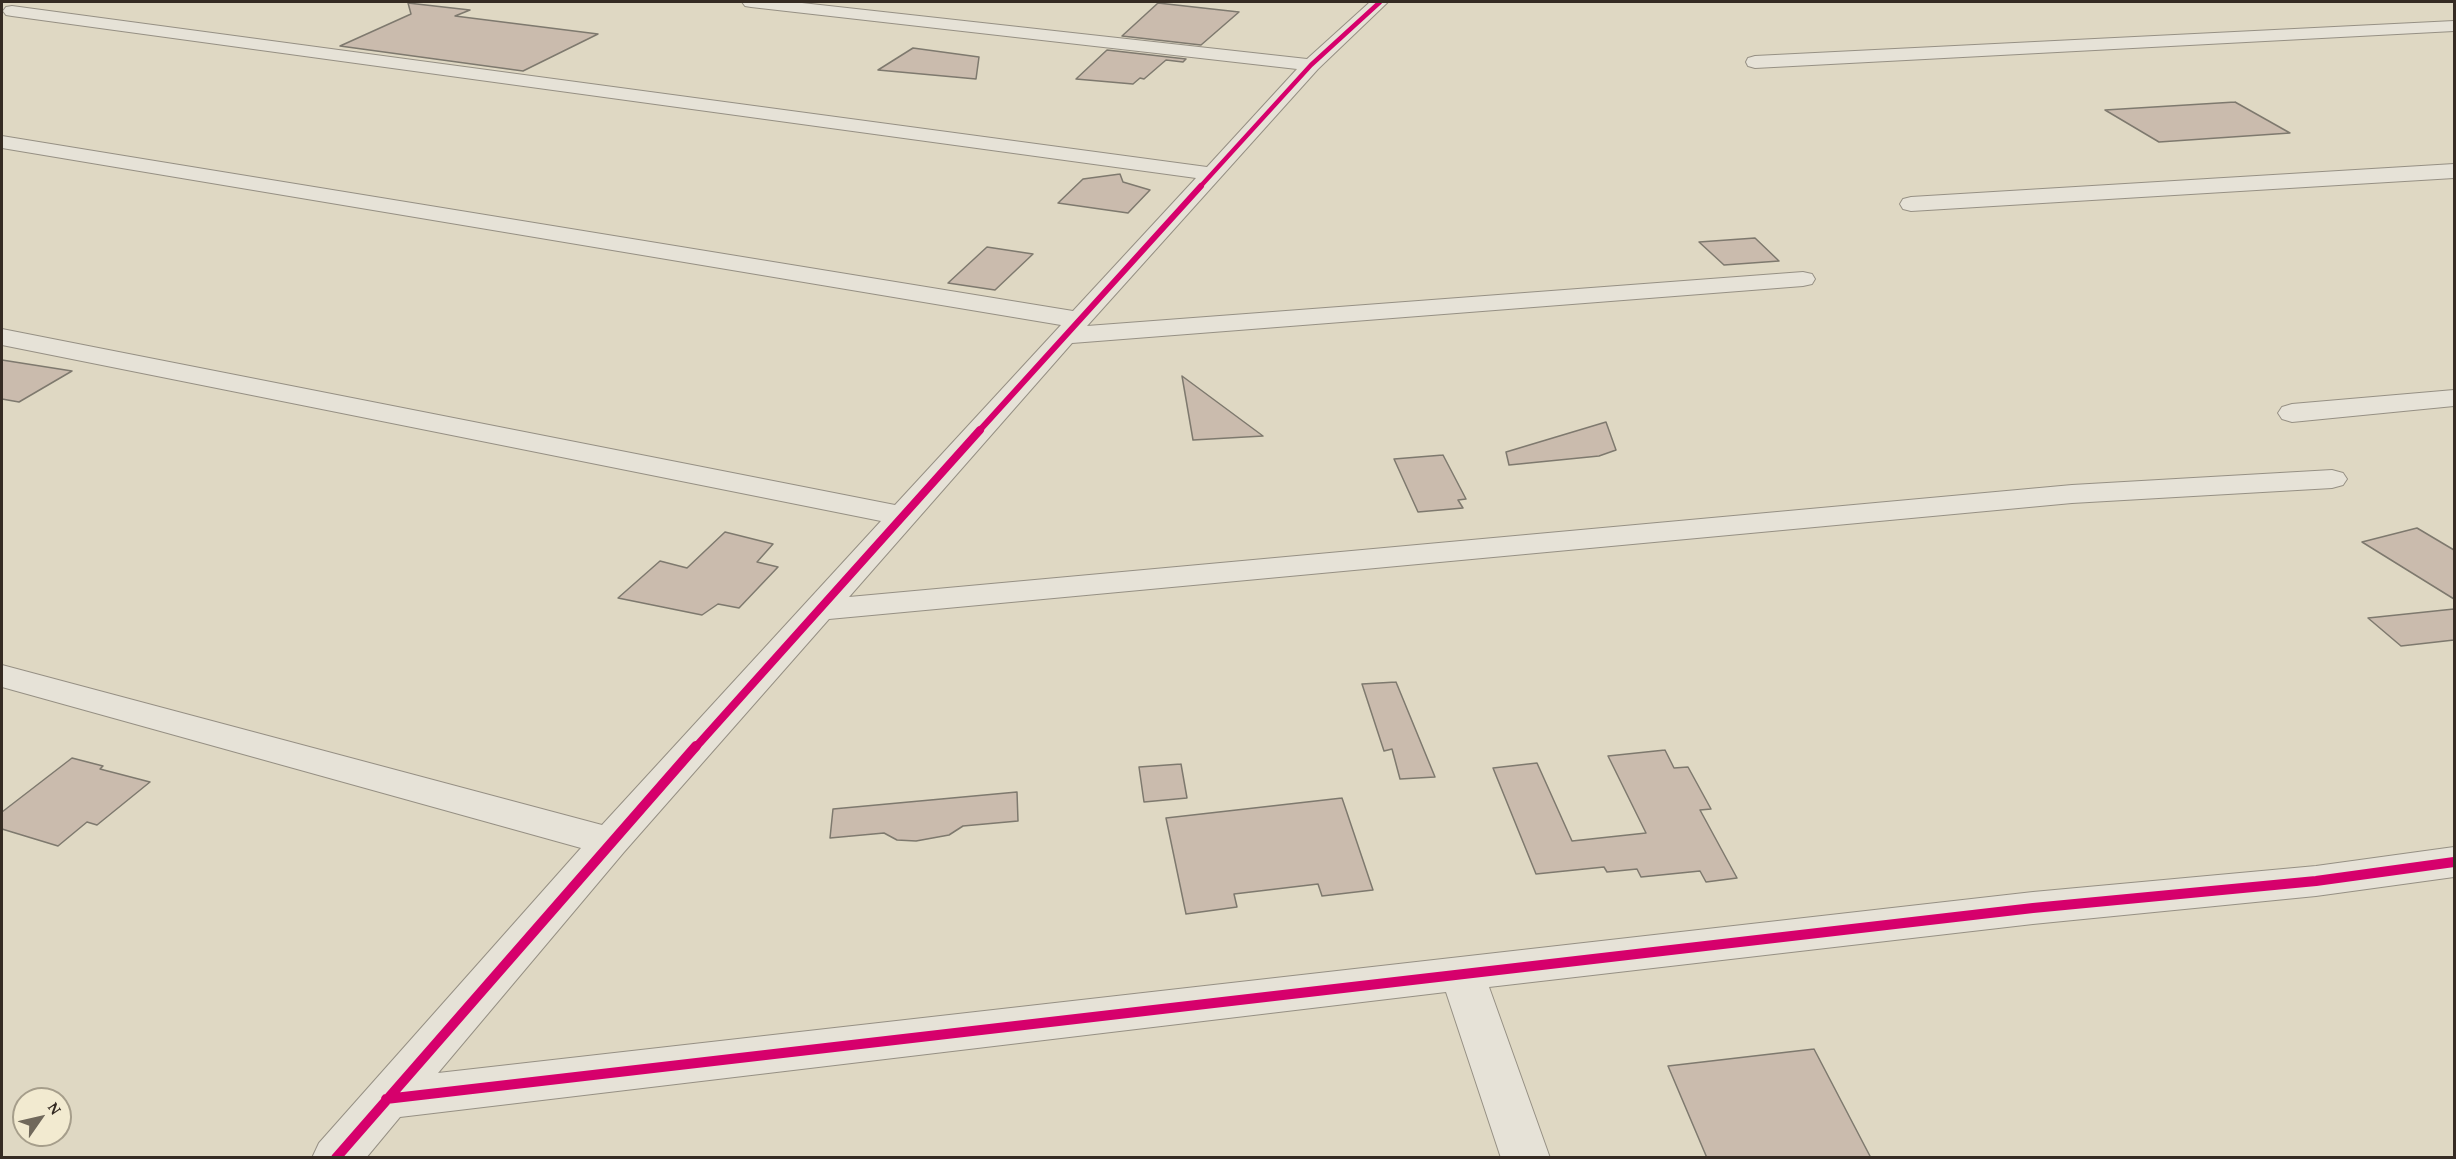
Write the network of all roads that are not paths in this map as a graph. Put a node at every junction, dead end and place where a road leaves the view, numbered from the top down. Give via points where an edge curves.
1 (33, 2) edge
2 (751, 2) edge
3 (1380, 2) edge
4 (7, 13) edge
5 (2454, 26) edge
6 (1755, 62) dead end
7 (1311, 65) junction
8 (2, 142) edge
9 (2454, 171) edge
10 (1212, 174) junction
11 (1911, 204) dead end
12 (1803, 279) dead end
13 (1072, 328) junction
14 (2, 337) edge
15 (2454, 398) edge
16 (2292, 412) dead end
17 (2332, 479) dead end
18 (904, 516) junction
19 (819, 610) junction
20 (2, 676) edge
21 (610, 842) junction
22 (2454, 862) edge
23 (1462, 973) junction
24 (386, 1099) junction
25 (336, 1158) edge
26 (1526, 1158) edge

1 - 4 street
2 - 7 street
3 - 7 street
4 - 10 street
5 - 6 street
7 - 10 street
8 - 13 street
9 - 11 street
10 - 13 street
12 - 13 street
13 - 18 street
14 - 18 street
15 - 16 street
17 - 19 street via 2072,494
18 - 19 street
19 - 21 street
20 - 21 street
21 - 24 street
22 - 23 street via 2316,881 2033,908
23 - 24 street
23 - 26 street
24 - 25 street

